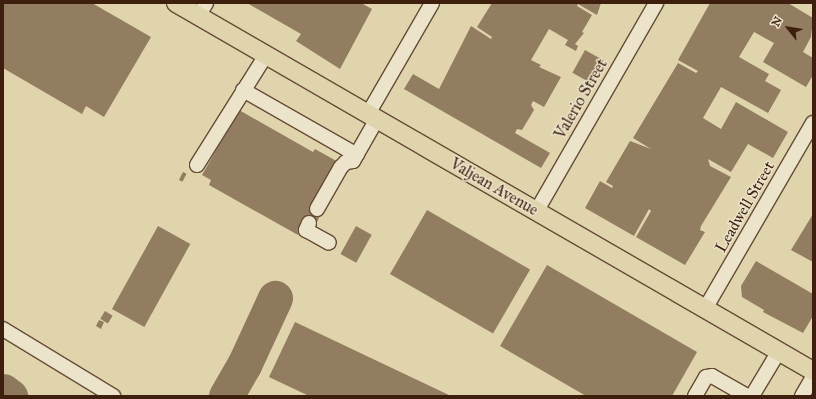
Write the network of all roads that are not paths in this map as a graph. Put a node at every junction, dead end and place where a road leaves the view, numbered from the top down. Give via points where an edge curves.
1 (176, 3) edge
2 (432, 3) edge
3 (656, 3) edge
4 (202, 10) edge
5 (266, 55) junction
6 (243, 90) junction
7 (372, 117) junction
8 (813, 123) edge
9 (356, 155) junction
10 (197, 166) dead end
11 (317, 209) dead end
12 (536, 212) junction
13 (310, 223) dead end
14 (329, 243) dead end
15 (705, 309) junction
16 (3, 328) edge
17 (779, 351) junction
18 (813, 371) edge
19 (813, 377) edge
20 (113, 396) edge
21 (695, 396) edge
22 (747, 396) edge
23 (752, 396) edge
24 (802, 396) edge

1 - 4 main road, Valjean Avenue
2 - 7 street
3 - 12 street, Valerio Street
4 - 5 main road, Valjean Avenue
5 - 6 street
5 - 7 main road, Valjean Avenue
6 - 9 street
6 - 10 street
7 - 9 street
7 - 12 main road, Valjean Avenue
8 - 15 street, Leadwell Street
9 - 11 street via 353,161 346,162 341,167
12 - 15 main road, Valjean Avenue
13 - 14 street via 306,230
15 - 17 main road, Valjean Avenue
16 - 20 street
17 - 18 main road, Valjean Avenue
17 - 23 street
19 - 24 street
21 - 22 street via 706,377 712,376

